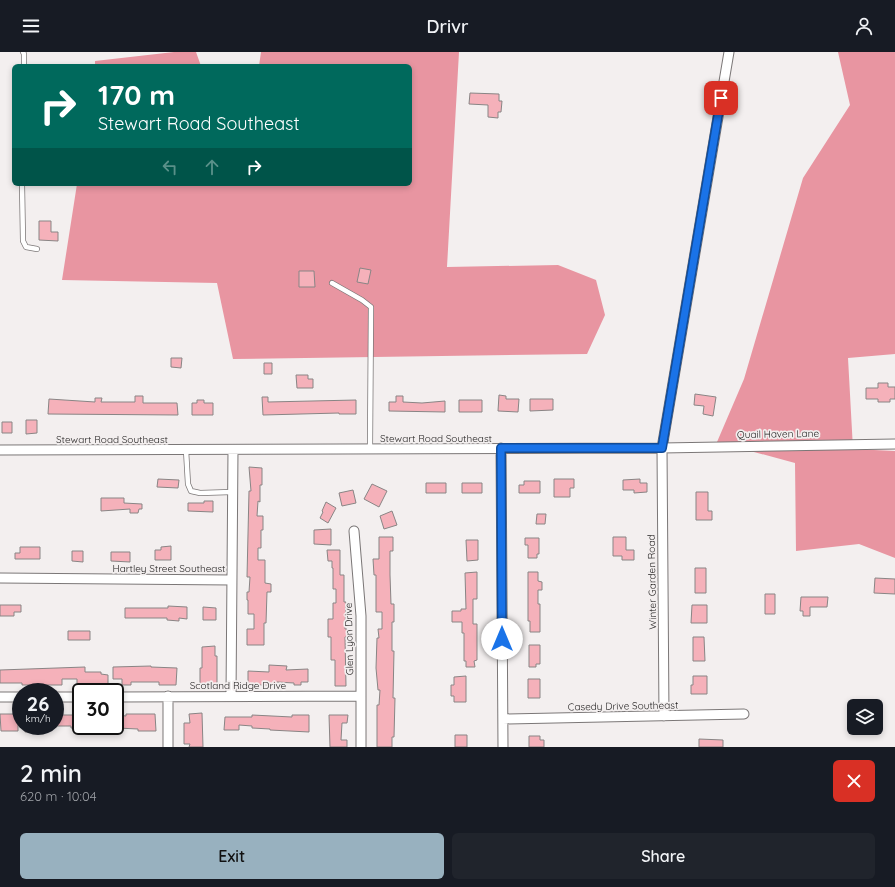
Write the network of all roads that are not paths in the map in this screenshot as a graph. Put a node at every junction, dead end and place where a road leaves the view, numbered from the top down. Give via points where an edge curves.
1 (23, 52) edge
2 (728, 52) edge
3 (24, 64) edge
4 (22, 186) edge
5 (37, 249) dead end
6 (332, 282) dead end
7 (895, 444) edge
8 (501, 448) junction
9 (662, 448) junction
10 (370, 449) junction
11 (0, 450) edge
12 (186, 450) junction
13 (233, 450) junction
14 (232, 492) junction
15 (354, 531) dead end
16 (0, 578) edge
17 (232, 580) junction
18 (168, 696) junction
19 (231, 696) junction
20 (361, 696) junction
21 (0, 697) edge
22 (12, 697) edge
23 (124, 697) edge
24 (744, 714) dead end
25 (664, 716) junction
26 (503, 719) junction
27 (168, 747) edge
28 (361, 747) edge
29 (503, 747) edge

1 - 3 lane
2 - 9 street
4 - 5 lane via 23,241 26,247
6 - 10 lane via 371,307
7 - 9 street, Quail Haven Lane
8 - 9 street, Stewart Road Southeast
8 - 10 street, Stewart Road Southeast
8 - 26 street
9 - 25 street, Winter Garden Road
10 - 13 street, Stewart Road Southeast
11 - 12 street, Stewart Road Southeast
12 - 13 street, Stewart Road Southeast
12 - 14 lane via 188,484 191,491
13 - 14 street, Hartley Street Southeast
14 - 17 street, Hartley Street Southeast
15 - 20 street, Glen Lyon Drive via 360,610
16 - 17 street, Hartley Street Southeast
17 - 19 street
18 - 19 street, Scotland Ridge Drive
18 - 23 street, Scotland Ridge Drive
18 - 27 street
19 - 20 street, Scotland Ridge Drive
20 - 28 street, Glen Lyon Drive
21 - 22 street
24 - 25 street, Casedy Drive Southeast
25 - 26 street, Casedy Drive Southeast
26 - 29 street

